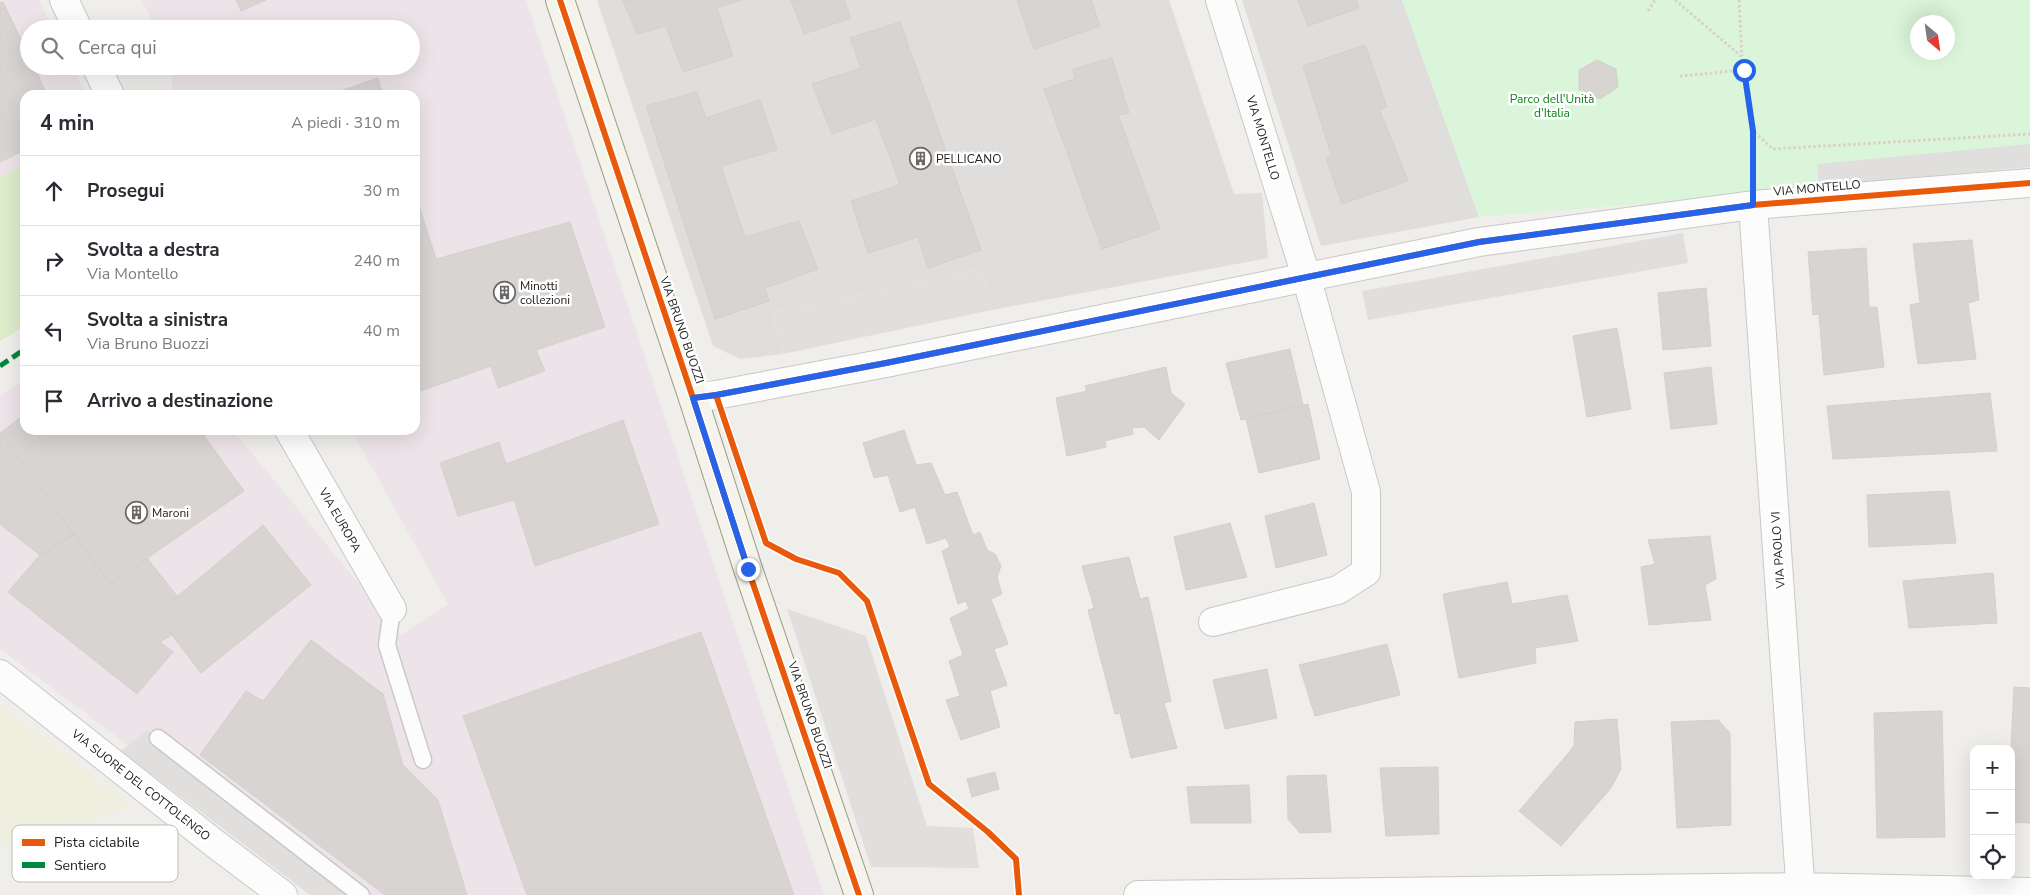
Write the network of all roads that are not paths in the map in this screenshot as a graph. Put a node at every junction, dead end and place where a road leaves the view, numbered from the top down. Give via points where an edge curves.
1 (64, 0) edge
2 (560, 0) edge
3 (1220, 0) edge
4 (74, 20) edge
5 (100, 75) edge
6 (108, 90) edge
7 (2030, 183) edge
8 (1753, 205) junction
9 (1306, 276) junction
10 (693, 398) junction
11 (292, 435) edge
12 (392, 609) joint
13 (1213, 622) dead end
14 (0, 674) edge
15 (158, 738) dead end
16 (423, 760) dead end
17 (1801, 891) edge
18 (2030, 892) edge
19 (283, 895) edge
20 (361, 895) edge
21 (860, 895) edge
22 (1138, 895) edge

1 - 4 street
2 - 10 street, VIA BRUNO BUOZZI
3 - 9 street, VIA MONTELLO
5 - 6 street
7 - 8 street, VIA MONTELLO
8 - 9 street, VIA MONTELLO via 1479,242
8 - 17 street, VIA PAOLO VI
9 - 10 street, VIA MONTELLO via 886,363
9 - 13 street via 1366,492 1366,572 1338,590
10 - 21 street, VIA BRUNO BUOZZI
11 - 12 street, VIA EUROPA
12 - 16 lane via 387,645
14 - 19 street, VIA SUORE DEL COTTOLENGO
15 - 20 lane
17 - 18 street
17 - 22 street

